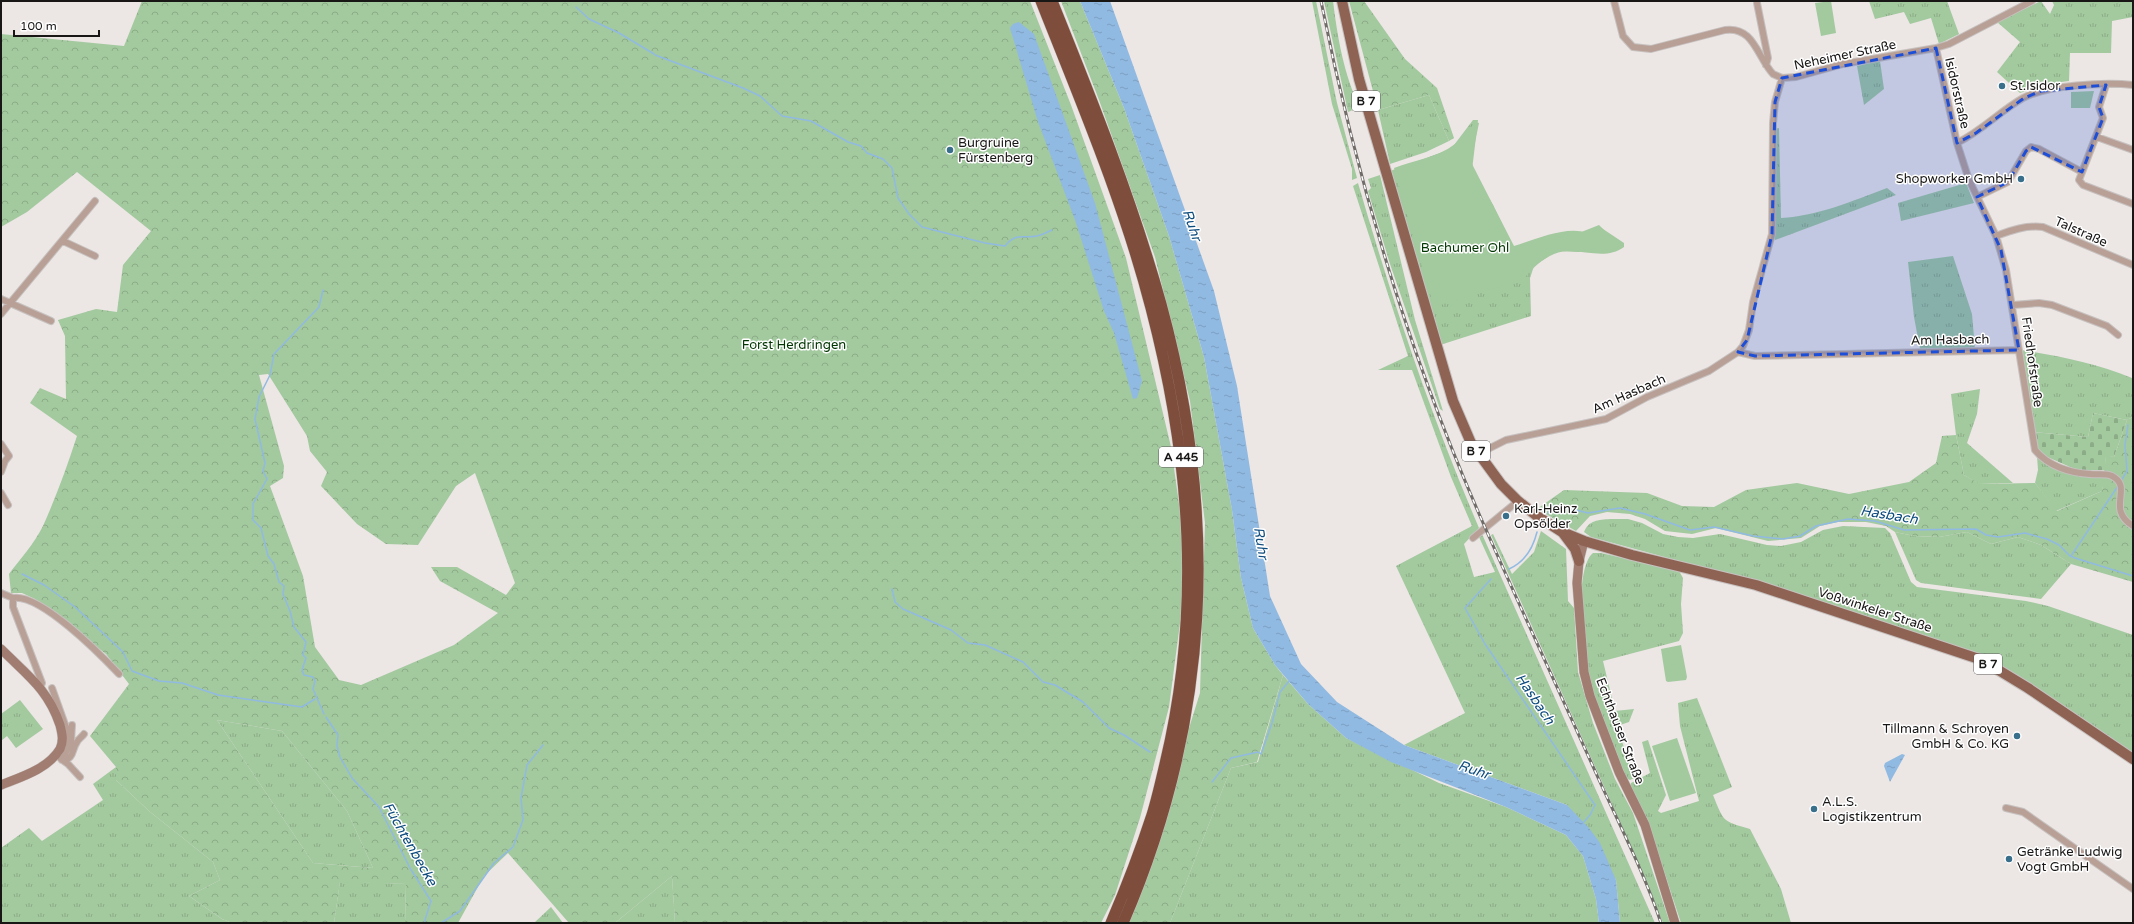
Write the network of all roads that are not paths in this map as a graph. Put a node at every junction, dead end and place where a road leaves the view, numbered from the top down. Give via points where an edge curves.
1 (1041, 1) edge
2 (1052, 1) edge
3 (1342, 1) edge
4 (1614, 1) edge
5 (2032, 1) edge
6 (1757, 3) dead end
7 (1936, 48) junction
8 (1766, 65) junction
9 (1782, 78) junction
10 (2106, 85) junction
11 (2133, 85) edge
12 (2097, 137) junction
13 (1957, 143) junction
14 (2133, 150) edge
15 (2082, 172) junction
16 (1977, 197) junction
17 (95, 201) dead end
18 (2133, 204) edge
19 (1996, 236) junction
20 (63, 241) junction
21 (95, 256) dead end
22 (2133, 266) edge
23 (1, 299) edge
24 (10, 304) junction
25 (2013, 305) junction
26 (1, 314) edge
27 (50, 321) dead end
28 (2118, 335) dead end
29 (2019, 350) junction
30 (1738, 352) junction
31 (1, 444) edge
32 (1478, 454) junction
33 (1, 472) edge
34 (1, 493) edge
35 (1518, 501) junction
36 (8, 505) dead end
37 (2133, 526) edge
38 (1562, 532) junction
39 (1473, 538) dead end
40 (1584, 541) junction
41 (1579, 561) junction
42 (1, 592) edge
43 (13, 598) junction
44 (1, 649) edge
45 (119, 674) dead end
46 (40, 688) junction
47 (52, 688) dead end
48 (72, 725) dead end
49 (84, 734) dead end
50 (69, 746) junction
51 (58, 757) junction
52 (2133, 759) edge
53 (80, 777) dead end
54 (1, 785) edge
55 (2006, 808) dead end
56 (2133, 889) edge
57 (1111, 923) edge
58 (1122, 923) edge
59 (1675, 923) edge

1 - 57 highway, A 445 via 1096,142 1137,258 1168,377 1184,483 1188,592 1184,657 1175,723 1153,814 1131,877
2 - 58 highway, A 445 via 1104,132 1147,256 1178,373 1195,482 1199,592 1195,658 1185,726 1163,816 1141,881
3 - 32 main road, B 7 via 1359,79 1451,396 1459,420
4 - 8 street, Neheimer Straße via 1623,36 1633,47 1651,49 1736,29 1750,37
5 - 7 street, Neheimer Straße via 1949,44
6 - 8 street via 1768,58
7 - 9 street, Neheimer Straße via 1843,64 1796,77
7 - 13 street, Isidorstraße
8 - 9 street, Neheimer Straße via 1773,74
9 - 30 street, Am Hasbach via 1775,102 1773,123 1772,234 1753,302 1747,340
10 - 11 street, Isidorstraße
10 - 12 street via 2099,107 2103,118
10 - 13 street, Isidorstraße via 2060,87 2040,91 2024,98 1976,133
12 - 14 street
12 - 15 street
13 - 16 street, Friedhofstraße
15 - 16 street via 2031,147 2008,182
15 - 18 street via 2079,180 2083,185
16 - 19 street, Friedhofstraße
17 - 20 street
19 - 22 street, Talstraße via 2014,229 2043,227
19 - 25 street, Friedhofstraße
20 - 21 street
20 - 24 street
23 - 24 street
24 - 26 street
24 - 27 street
25 - 28 street via 2052,305 2107,326
25 - 29 street, Friedhofstraße
29 - 30 street, Am Hasbach via 1755,356
29 - 37 street, Friedhofstraße via 2035,450 2049,462 2064,469 2083,474 2106,475 2115,479 2121,486 2120,512 2123,519
30 - 32 street, Am Hasbach via 1709,372 1647,397 1606,419 1506,440
31 - 33 street via 9,456 4,461
32 - 35 main road, B 7
34 - 36 street
35 - 38 main road, B 7
35 - 39 street
38 - 40 main road, B 7
38 - 41 main road via 1575,549
40 - 41 main road, Echthauser Straße
40 - 52 main road, Voßwinkeler Straße / B 7 via 1756,585 1982,660
41 - 59 main road, Echthauser Straße via 1579,623 1586,682 1619,772 1645,825
42 - 43 street
43 - 45 street via 24,598 36,603 82,637
43 - 46 street via 13,607 41,680
44 - 46 main road
46 - 51 main road via 52,705 62,732 62,745
47 - 50 street via 67,730
48 - 50 street via 73,734
49 - 51 street via 76,742 72,756 68,759
50 - 51 street
51 - 53 street
51 - 54 main road via 31,773
55 - 56 street via 2023,812

